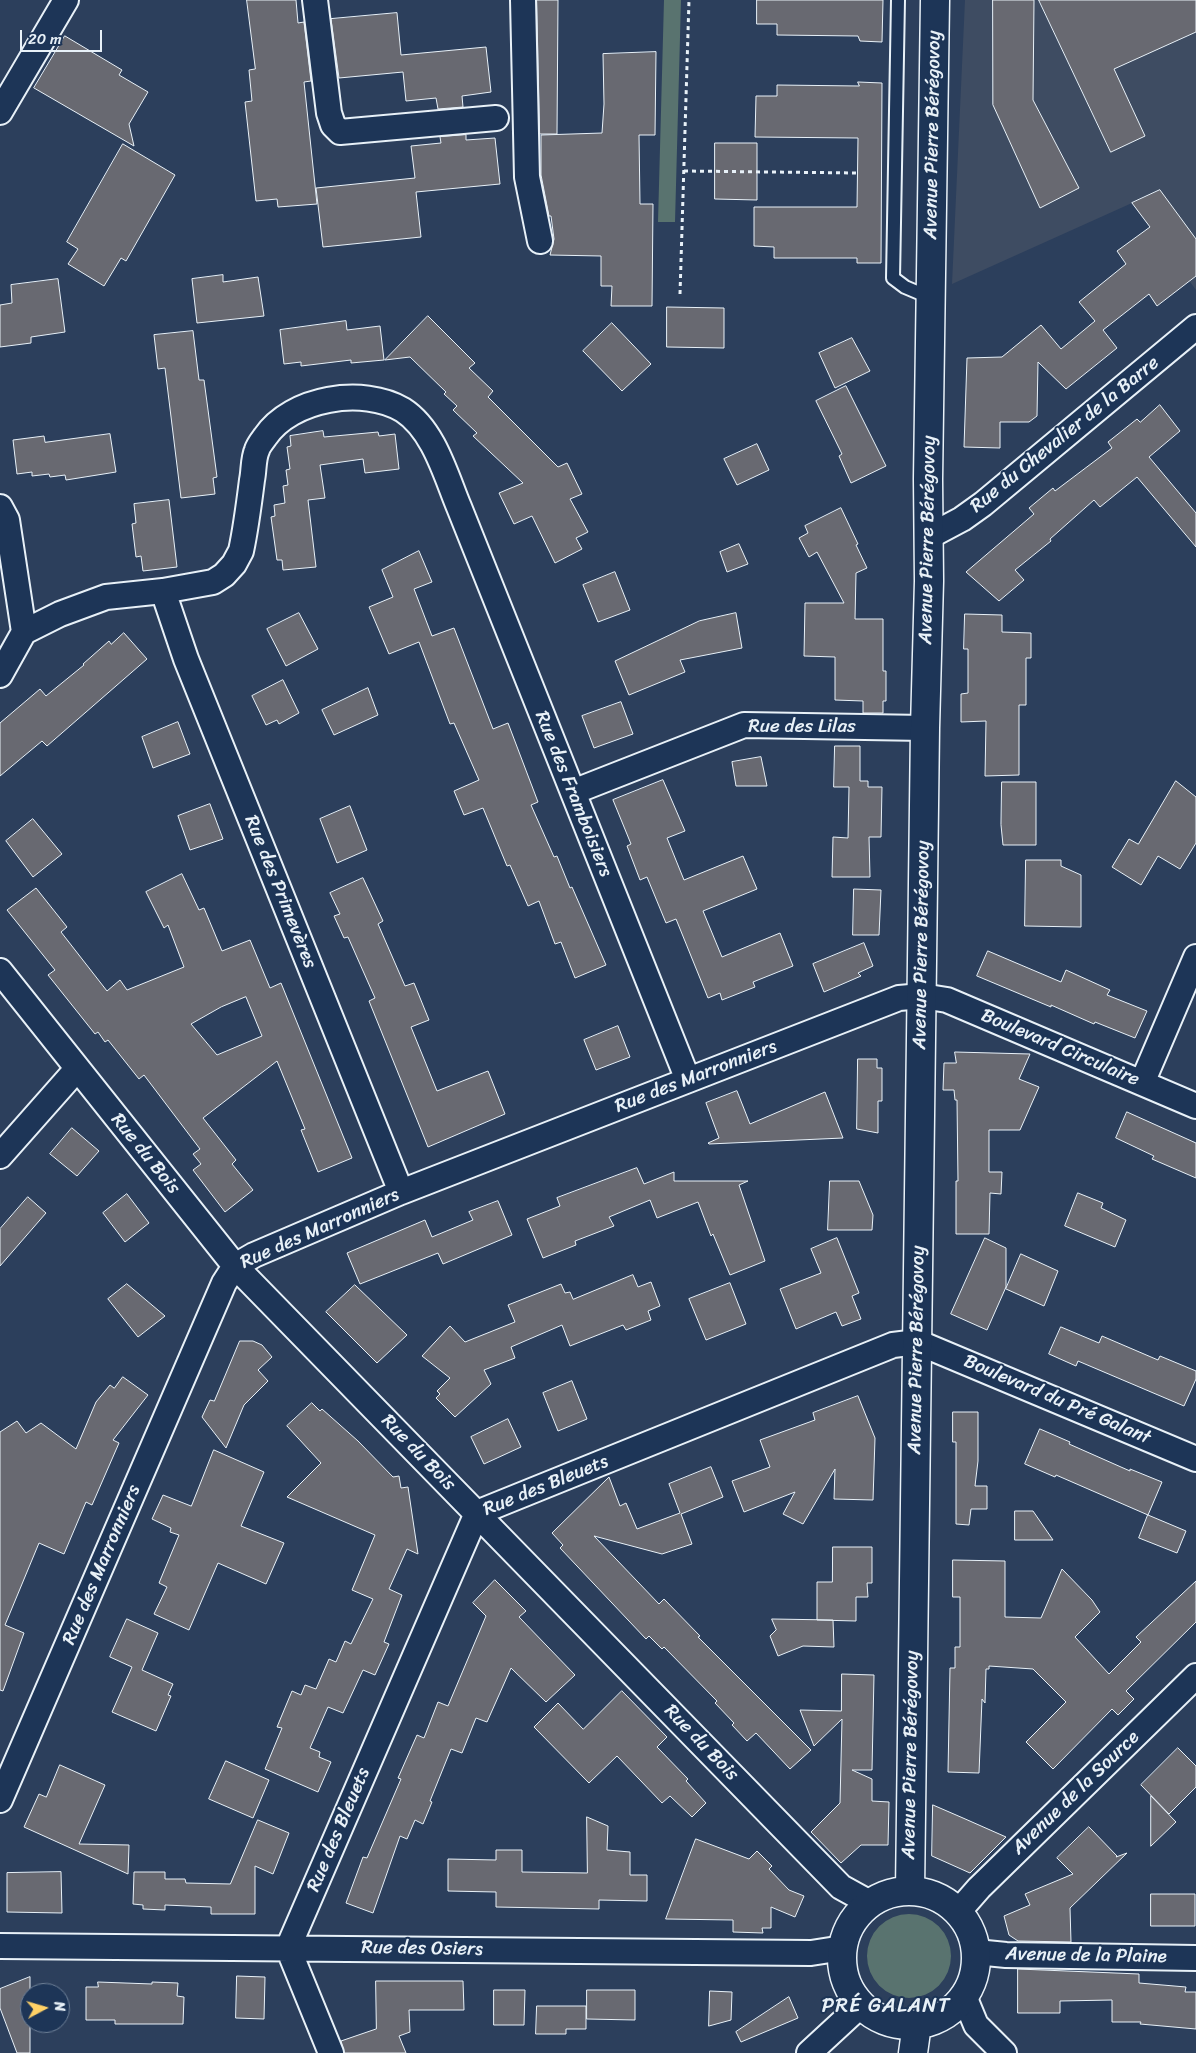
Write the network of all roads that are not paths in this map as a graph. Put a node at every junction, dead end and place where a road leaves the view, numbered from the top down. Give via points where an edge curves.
1 (66, 0) edge
2 (315, 0) edge
3 (523, 0) edge
4 (898, 0) edge
5 (935, 0) edge
6 (0, 112) edge
7 (496, 118) dead end
8 (540, 241) dead end
9 (931, 298) junction
10 (1196, 326) edge
11 (0, 507) edge
12 (930, 536) junction
13 (163, 591) junction
14 (24, 632) junction
15 (0, 675) edge
16 (924, 728) junction
17 (573, 792) junction
18 (1196, 957) edge
19 (0, 971) edge
20 (922, 996) junction
21 (77, 1069) junction
22 (688, 1080) junction
23 (1142, 1083) junction
24 (1196, 1106) edge
25 (0, 1156) edge
26 (401, 1192) junction
27 (235, 1266) junction
28 (917, 1342) junction
29 (1196, 1459) edge
30 (476, 1513) junction
31 (1196, 1676) edge
32 (0, 1800) edge
33 (910, 1890) junction
34 (870, 1904) junction
35 (958, 1912) junction
36 (0, 1946) edge
37 (288, 1948) junction
38 (843, 1948) junction
39 (976, 1952) junction
40 (1196, 1958) edge
41 (964, 1996) junction
42 (861, 2005) junction
43 (917, 2024) junction
44 (331, 2053) edge
45 (809, 2053) edge
46 (913, 2053) edge
47 (1004, 2053) edge

1 - 6 street
2 - 7 street via 329,113 340,132
3 - 8 street via 528,178
4 - 9 lane via 893,278
5 - 9 street, Avenue Pierre Bérégovoy
9 - 12 street, Avenue Pierre Bérégovoy
10 - 12 street, Rue du Chevalier de la Barre via 983,504
11 - 14 street via 7,520
12 - 16 street, Avenue Pierre Bérégovoy
13 - 14 street, Rue des Framboisiers via 106,598 60,614
13 - 17 street, Rue des Framboisiers via 213,582 234,564 241,551 257,450 280,420 316,402 363,399 403,410 430,441
13 - 26 street, Rue des Primevères via 186,659
14 - 15 street
16 - 17 street, Rue des Lilas via 744,725
16 - 20 street, Avenue Pierre Bérégovoy
17 - 22 street, Rue des Framboisiers
18 - 23 street
19 - 21 street, Rue du Bois
20 - 22 street, Rue des Marronniers via 899,998
20 - 23 street, Boulevard Circulaire via 947,1000
20 - 28 street, Avenue Pierre Bérégovoy
21 - 25 street
21 - 27 street, Rue du Bois
22 - 26 street, Rue des Marronniers
23 - 24 street, Boulevard Circulaire
26 - 27 street, Rue des Marronniers
27 - 30 street, Rue du Bois
27 - 32 street, Rue des Marronniers via 224,1283
28 - 29 street, Boulevard du Pré Galant
28 - 30 street, Rue des Bleuets via 893,1345
28 - 33 street, Avenue Pierre Bérégovoy
30 - 34 street, Rue du Bois via 841,1887
30 - 37 street, Rue des Bleuets
31 - 35 street, Avenue de la Source
33 - 34 street via 884,1895
33 - 35 street via 933,1895
34 - 38 street via 852,1923
35 - 39 street via 970,1931
36 - 37 street, Rue des Osiers
37 - 38 street, Rue des Osiers via 811,1953
37 - 44 street
38 - 42 street via 843,1968
39 - 40 street, Avenue de la Plaine via 1006,1956
39 - 41 street via 974,1975
41 - 43 street via 952,2010 936,2020
41 - 47 street via 976,2025
42 - 43 street via 878,2017 897,2024
42 - 45 street
43 - 46 street

